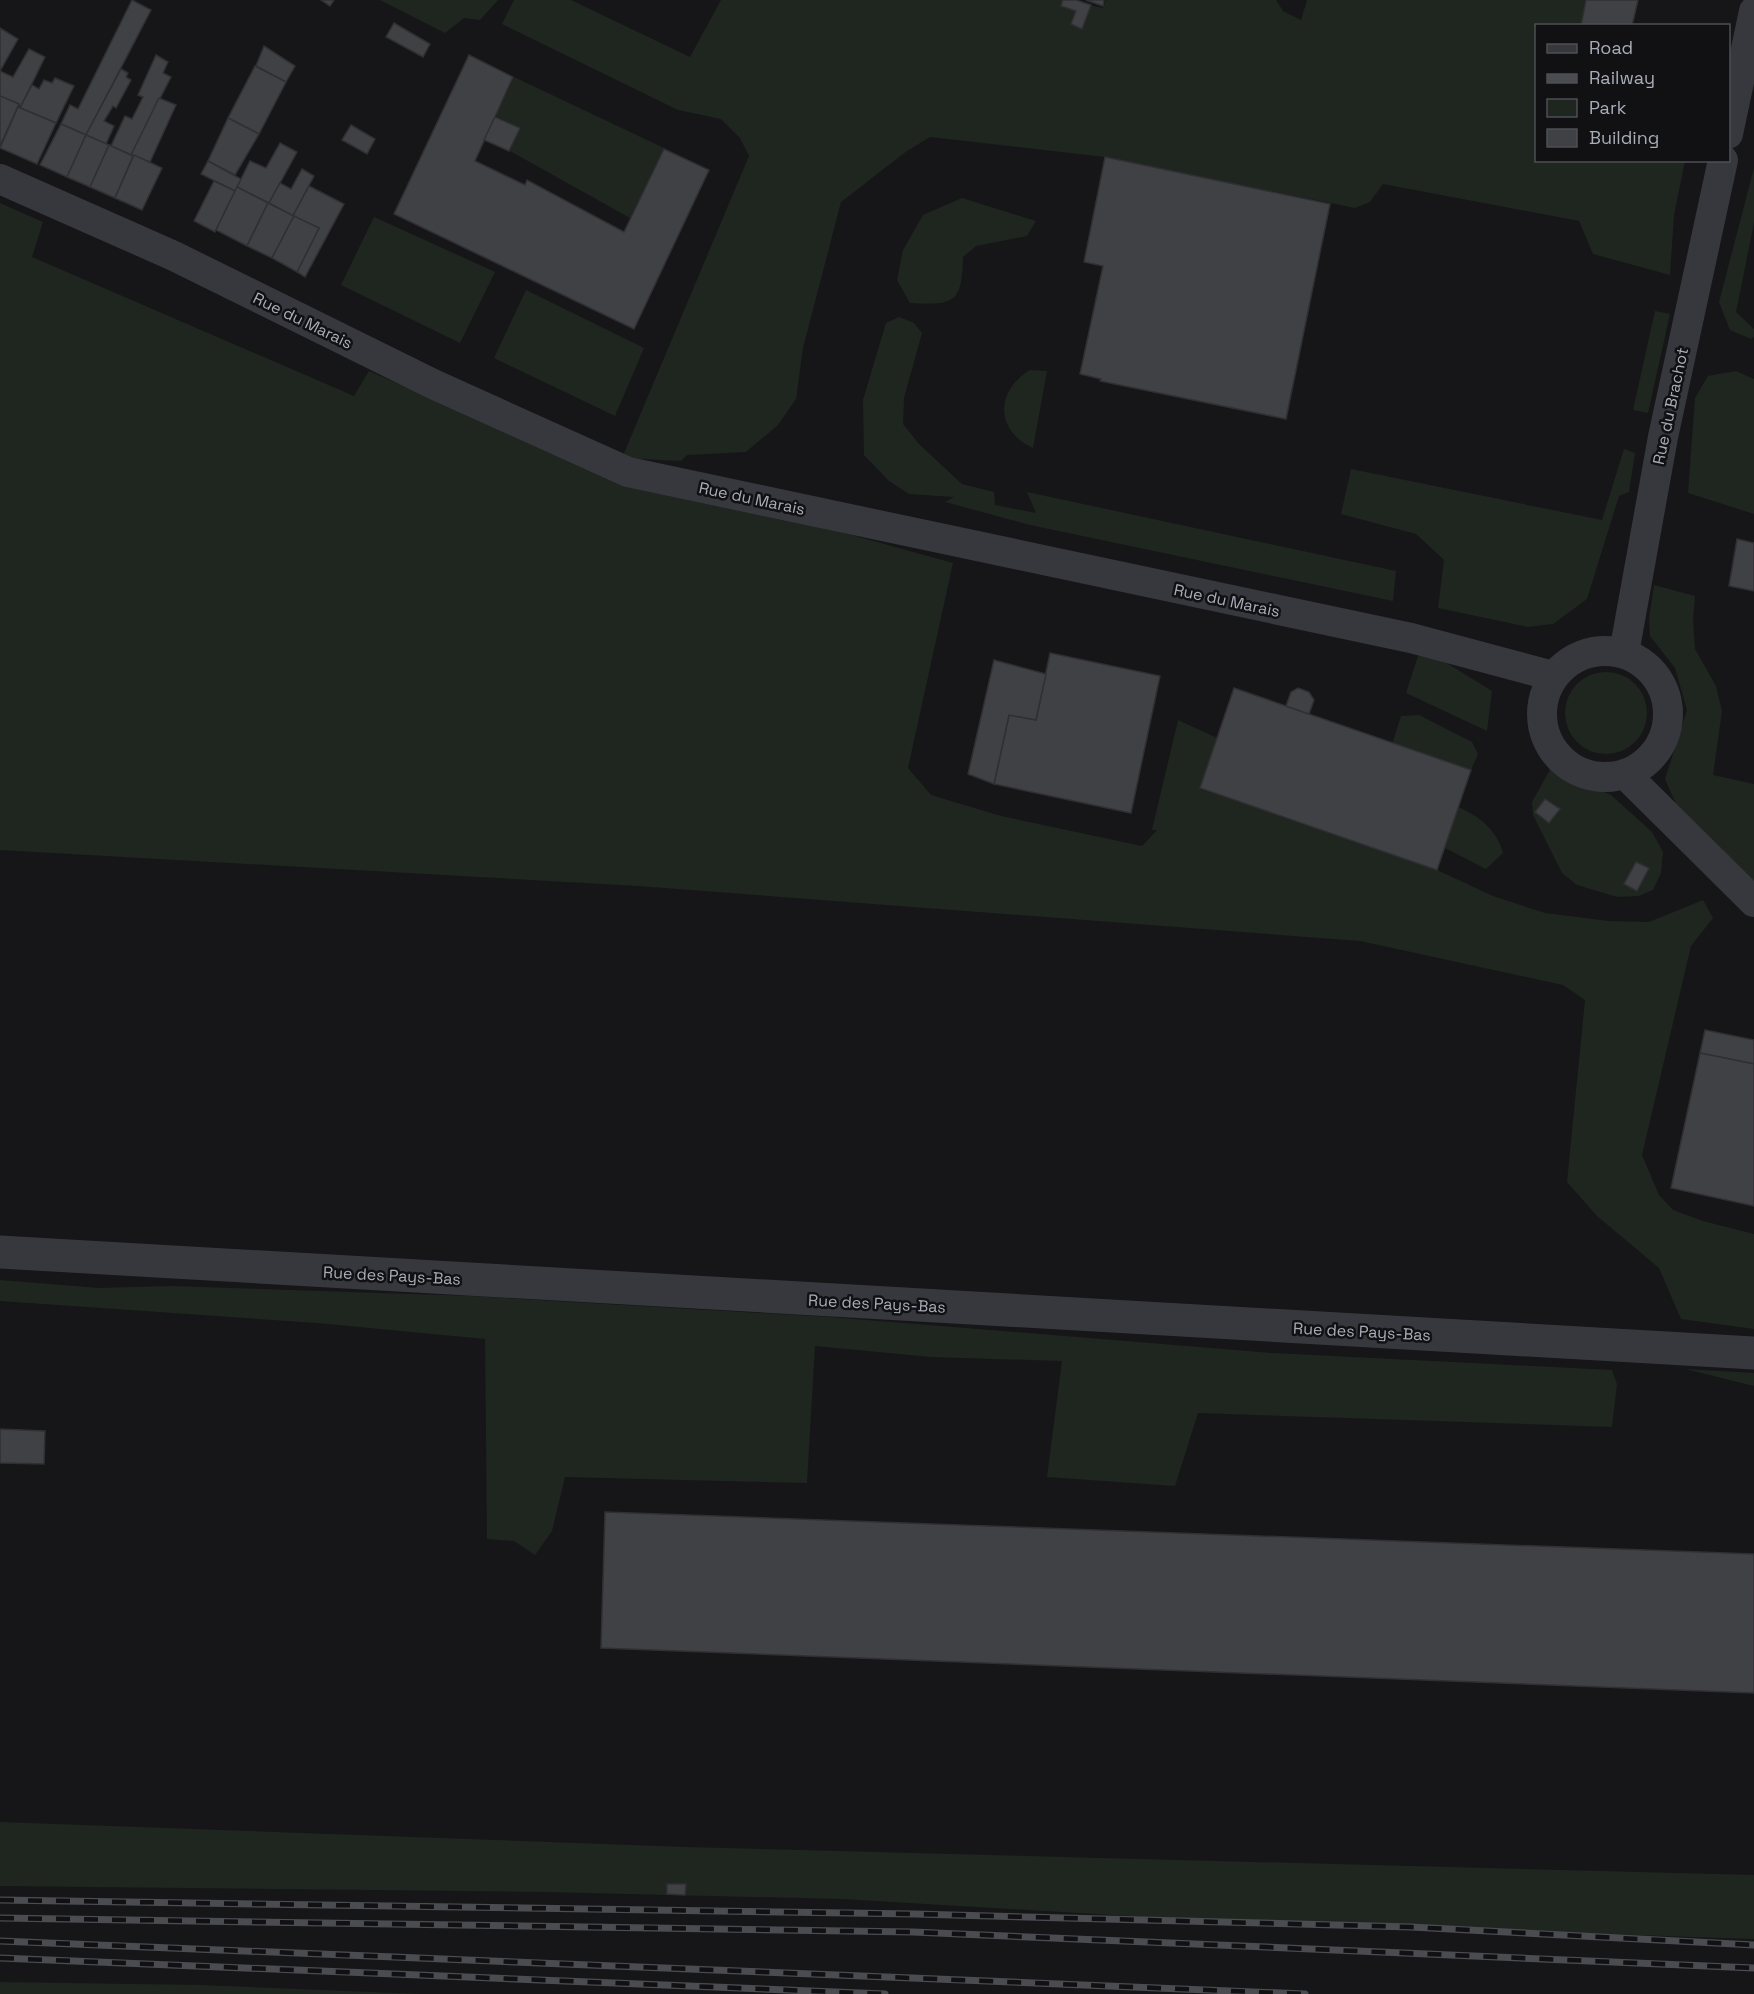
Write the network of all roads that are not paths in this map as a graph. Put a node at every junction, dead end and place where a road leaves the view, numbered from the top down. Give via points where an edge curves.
1 (1754, 10) edge
2 (1730, 124) edge
3 (1723, 162) edge
4 (0, 179) edge
5 (1624, 653) junction
6 (1553, 676) junction
7 (1626, 774) junction
8 (1754, 902) edge
9 (0, 1252) edge
10 (1754, 1353) edge

1 - 2 street
3 - 5 street, Rue du Brachot via 1663,437
4 - 6 street, Rue du Marais via 174,256 433,384 628,472 1411,638
5 - 6 street via 1590,652 1574,658
5 - 7 street via 1654,672 1669,705 1664,740 1654,755
6 - 7 street via 1543,701 1542,720 1546,738 1556,754 1570,767 1588,775 1606,778
7 - 8 street
9 - 10 street, Rue des Pays-Bas

